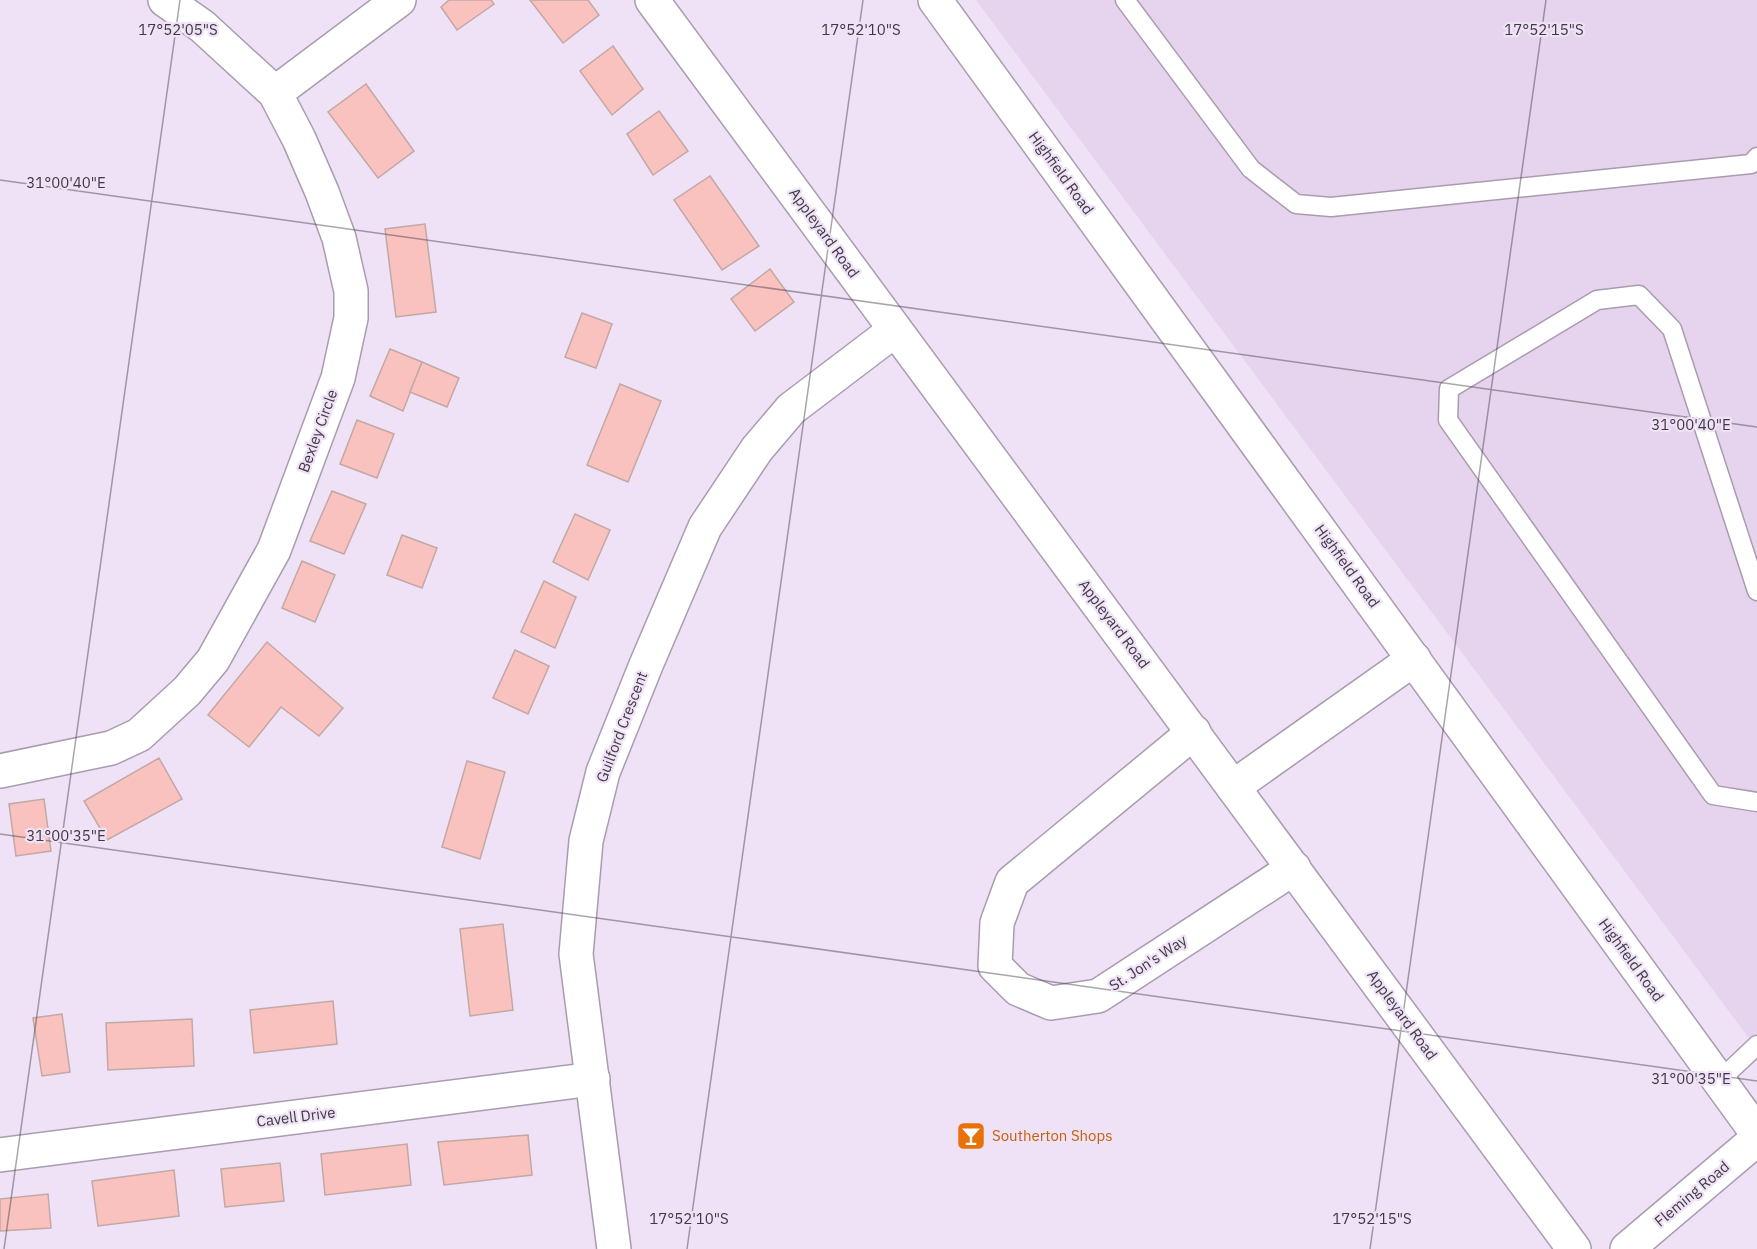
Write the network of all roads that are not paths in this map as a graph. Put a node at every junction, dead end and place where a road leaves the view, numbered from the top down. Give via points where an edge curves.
1 (165, 0) edge
2 (399, 0) edge
3 (652, 0) edge
4 (935, 0) edge
5 (1125, 0) edge
6 (275, 93) junction
7 (1757, 157) edge
8 (895, 330) junction
9 (1757, 591) edge
10 (1414, 659) junction
11 (1194, 732) junction
12 (0, 771) edge
13 (1233, 787) junction
14 (1757, 802) edge
15 (1294, 868) junction
16 (1757, 1046) edge
17 (593, 1079) junction
18 (1719, 1082) junction
19 (1757, 1133) edge
20 (1757, 1139) edge
21 (1, 1148) edge
22 (614, 1249) edge
23 (1574, 1249) edge
24 (1628, 1249) edge

1 - 6 street, Bexley Circle via 202,26
2 - 6 street
3 - 8 street, Appleyard Road
4 - 10 street, Highfield Road
5 - 7 lane via 1251,169 1296,204 1331,207 1751,164
6 - 12 street, Bexley Circle via 299,139 339,238 351,291 351,318 338,378 274,550 213,660 187,691 139,735 111,748
8 - 11 street, Appleyard Road
8 - 17 street, Guilford Crescent via 791,409 757,448 705,528 607,761 586,841 576,954
9 - 14 lane via 1672,330 1639,295 1597,300 1449,389 1448,420 1713,795
10 - 13 street
10 - 18 street, Highfield Road
11 - 13 street, Appleyard Road
11 - 15 street, St. Jon's Way via 1012,882 997,923 995,966 1018,989 1051,1003 1098,996
13 - 15 street, Appleyard Road
15 - 23 street, Appleyard Road
16 - 18 lane
17 - 21 street, Cavell Drive
17 - 22 street, Guilford Crescent
18 - 19 street, Highfield Road
20 - 24 street, Fleming Road

